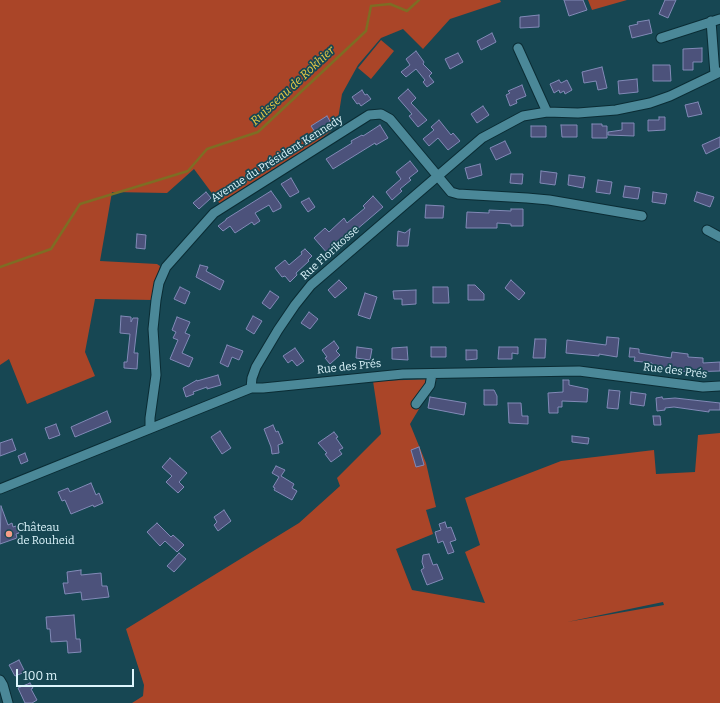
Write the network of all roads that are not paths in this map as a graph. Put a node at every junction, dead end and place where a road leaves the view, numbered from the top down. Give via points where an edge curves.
1 (716, 20) edge
2 (661, 38) dead end
3 (518, 48) dead end
4 (717, 73) edge
5 (547, 112) junction
6 (438, 176) junction
7 (642, 216) dead end
8 (707, 230) dead end
9 (720, 237) edge
10 (432, 374) junction
11 (720, 386) edge
12 (252, 388) junction
13 (416, 404) dead end
14 (150, 428) junction
15 (0, 489) edge
16 (0, 680) edge
17 (8, 703) edge

1 - 2 street, Rue Florikosse
1 - 4 street, Rue Florikosse
3 - 5 street
4 - 5 street, Rue Florikosse via 650,103 616,110
5 - 6 street, Rue Florikosse via 523,116 482,138
6 - 7 street via 450,192 458,194 549,200
6 - 12 street, Rue Florikosse via 311,285 286,317 256,367
6 - 14 street, Avenue du Président Kennedy via 390,119 381,114 374,114 214,213 166,267 159,283 153,329 156,375
8 - 9 street
10 - 11 street, Rue des Prés via 579,371 703,387
10 - 12 street, Rue des Prés via 384,375
10 - 13 street via 430,385
12 - 14 street, Rue des Prés
14 - 15 street, Rue des Prés
16 - 17 street

